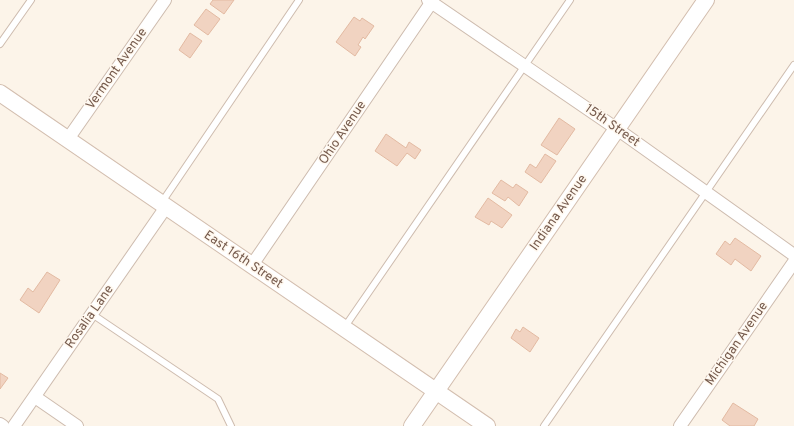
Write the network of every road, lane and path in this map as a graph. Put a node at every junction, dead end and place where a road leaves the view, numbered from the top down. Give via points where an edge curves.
1 (31, 0) edge
2 (165, 0) edge
3 (299, 0) edge
4 (570, 0) edge
5 (706, 0) edge
6 (431, 1) edge
7 (0, 44) edge
8 (794, 65) edge
9 (524, 66) junction
10 (0, 93) edge
11 (617, 129) junction
12 (68, 139) junction
13 (705, 192) junction
14 (163, 205) junction
15 (794, 255) edge
16 (794, 262) edge
17 (252, 265) junction
18 (92, 314) junction
19 (344, 328) junction
20 (436, 391) junction
21 (35, 396) junction
22 (0, 424) edge
23 (2, 426) edge
24 (14, 426) edge
25 (78, 426) edge
26 (231, 426) edge
27 (412, 426) edge
28 (487, 426) edge
29 (544, 426) edge
30 (680, 426) edge

1 - 7 lane
2 - 12 street, Vermont Avenue
3 - 14 lane
4 - 9 lane
5 - 11 street, Indiana Avenue
6 - 9 street, 15th Street
6 - 17 street, Ohio Avenue
8 - 13 lane
9 - 11 street, 15th Street
9 - 19 lane
10 - 12 street, East 16th Street
11 - 13 street, 15th Street
11 - 20 street, Indiana Avenue
12 - 14 street, East 16th Street
13 - 15 street, 15th Street
13 - 29 lane
14 - 17 street, East 16th Street
14 - 18 street, Rosalia Lane
16 - 30 street, Michigan Avenue
17 - 19 street, East 16th Street
18 - 21 street, Rosalia Lane
18 - 26 lane via 218,398
19 - 20 street, East 16th Street
20 - 27 street, Indiana Avenue
20 - 28 street, East 16th Street
21 - 24 street, Rosalia Lane
21 - 25 street
22 - 23 street

